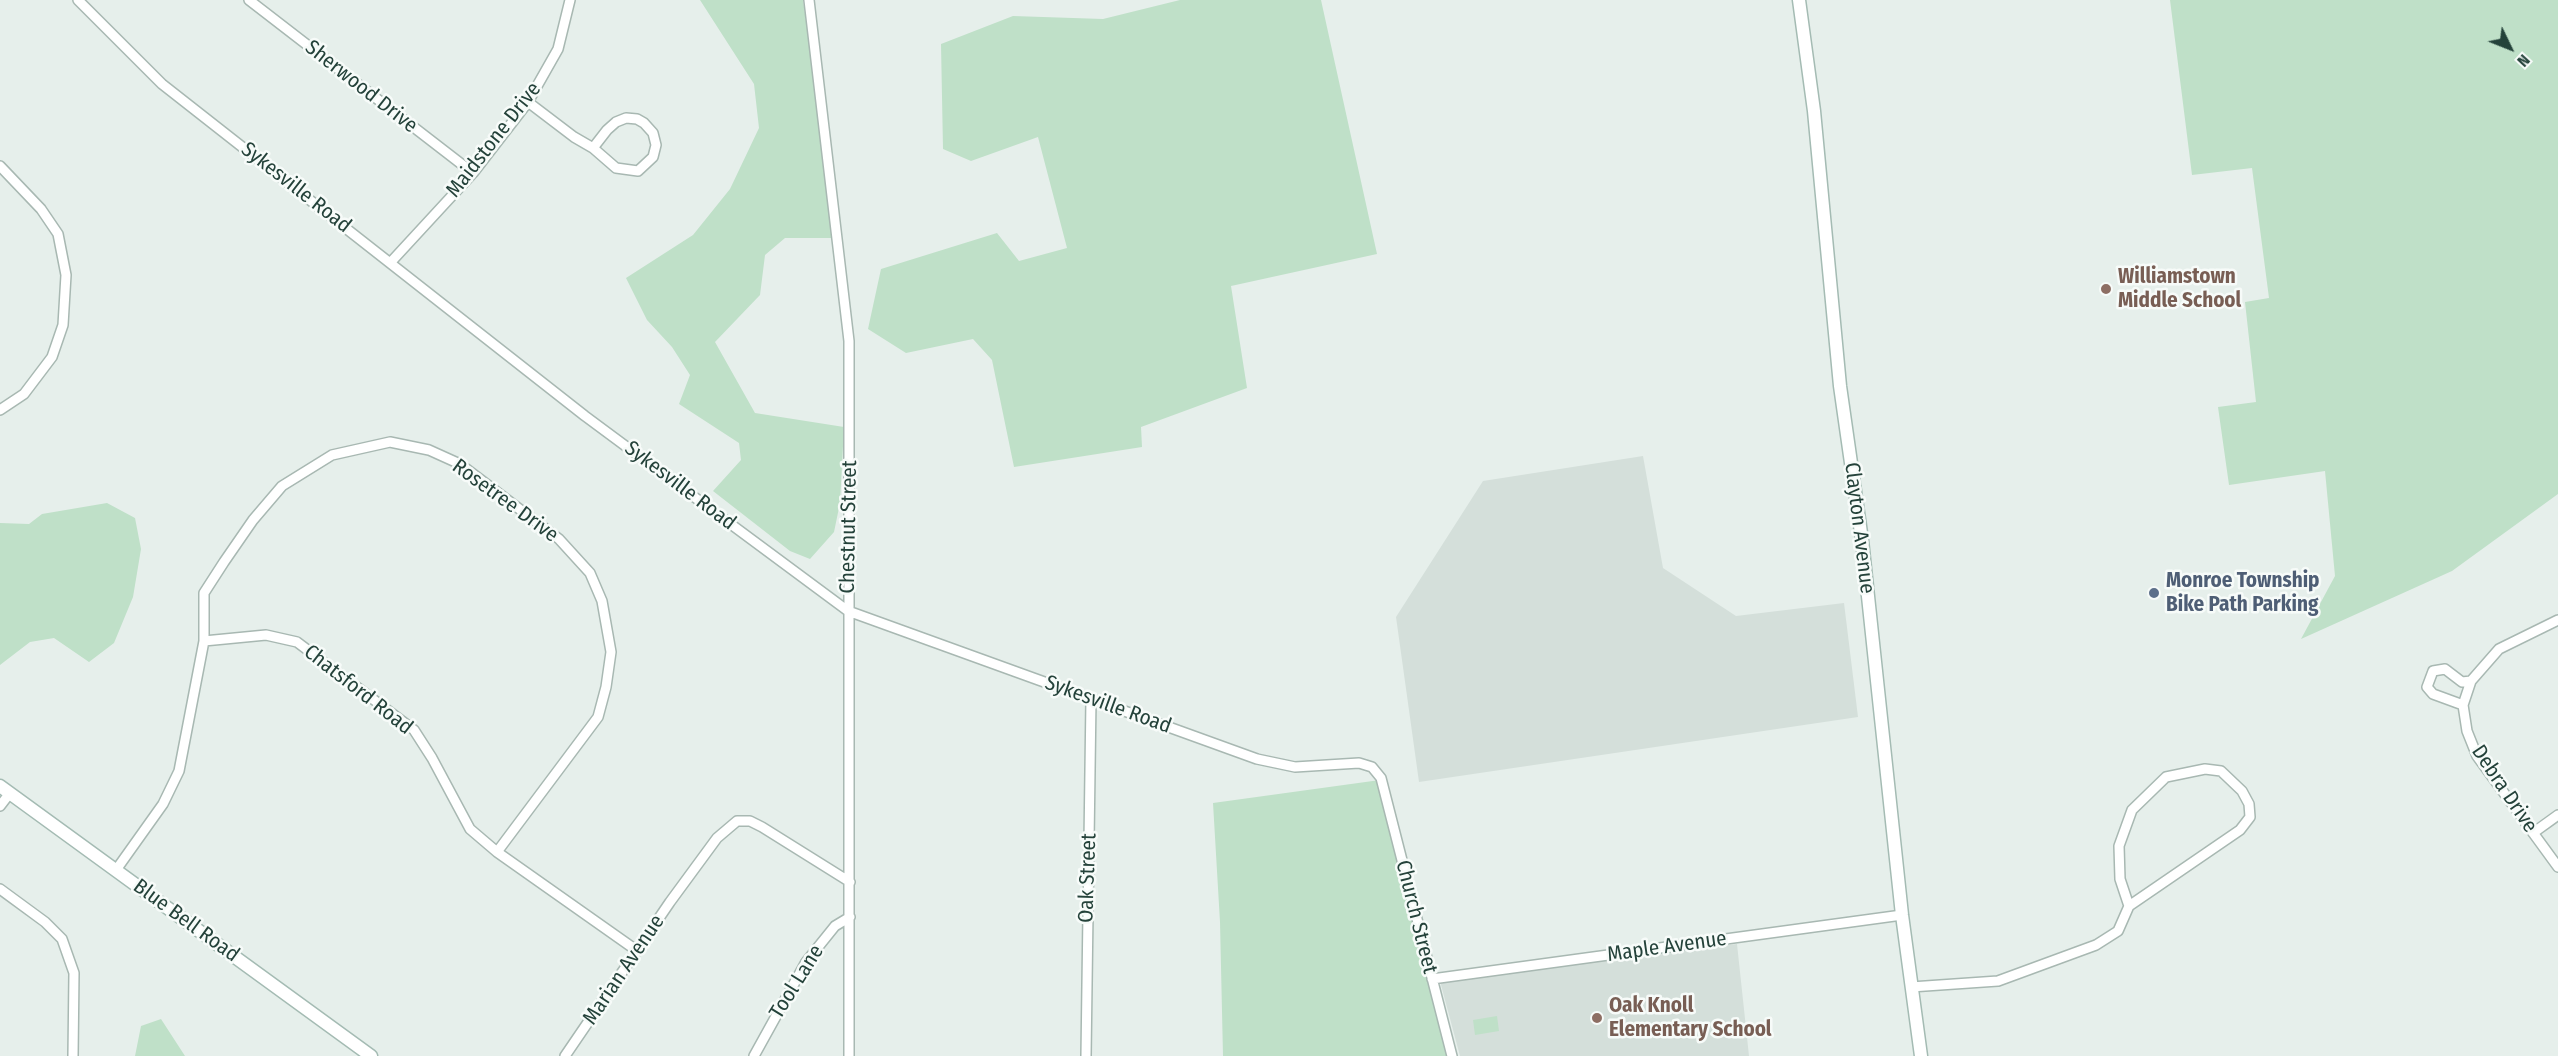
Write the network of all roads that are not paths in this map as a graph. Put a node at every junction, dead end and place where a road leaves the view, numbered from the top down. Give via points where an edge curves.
1 (78, 0) edge
2 (249, 0) edge
3 (570, 0) edge
4 (808, 0) edge
5 (1799, 0) edge
6 (528, 102) junction
7 (593, 148) junction
8 (0, 166) edge
9 (473, 173) junction
10 (390, 263) junction
11 (0, 410) edge
12 (848, 611) junction
13 (2558, 620) edge
14 (204, 641) junction
15 (2471, 681) junction
16 (1091, 699) junction
17 (2463, 705) junction
18 (1381, 778) joint
19 (5, 790) edge
20 (0, 806) edge
21 (2558, 815) edge
22 (2533, 833) junction
23 (497, 852) junction
24 (2558, 867) edge
25 (116, 870) junction
26 (850, 882) junction
27 (0, 889) edge
28 (2129, 906) junction
29 (1902, 915) junction
30 (850, 917) junction
31 (636, 950) junction
32 (1432, 979) junction
33 (1911, 987) junction
34 (73, 1056) edge
35 (371, 1056) edge
36 (565, 1056) edge
37 (754, 1056) edge
38 (849, 1056) edge
39 (1086, 1056) edge
40 (1452, 1056) edge
41 (1921, 1056) edge

1 - 10 street, Sykesville Road via 162,84
2 - 9 street, Sherwood Drive
3 - 6 street, Maidstone Drive via 558,49
4 - 12 street, Chestnut Street via 849,340
5 - 29 main road, Clayton Avenue
6 - 7 street
6 - 9 street, Maidstone Drive
7 - 7 street via 616,168 638,171 653,157 656,145 653,133 644,123 626,118 607,130
8 - 11 street via 41,209 58,234 66,275 63,326 52,357 24,394
9 - 10 street, Maidstone Drive
10 - 12 street, Sykesville Road via 585,416
12 - 16 street, Sykesville Road
12 - 26 street, Chestnut Street
13 - 15 street, Debra Drive via 2499,649
14 - 23 street, Chatsford Road via 266,635 297,642 414,730 470,829
14 - 23 street, Rosetree Drive via 204,593 253,520 282,486 332,454 390,442 429,450 460,464 559,539 590,573 602,601 611,652 598,717
14 - 25 street, Rosetree Drive via 179,771 163,804
15 - 17 street, Debra Drive
15 - 17 street via 2462,682 2445,669 2433,671 2427,687 2433,694
16 - 18 street, Sykesville Road via 1257,759 1295,767 1359,763 1372,767
16 - 39 street, Oak Street
17 - 22 street, Debra Drive via 2467,731 2477,756
18 - 32 street, Church Street
19 - 20 street
19 - 25 main road, Blue Bell Road
21 - 22 street
22 - 24 street, Debra Drive
23 - 31 street, Chatsford Road
25 - 35 main road, Blue Bell Road
26 - 30 street, Chestnut Street
26 - 31 street, Marian Avenue via 762,827 750,821 737,821 717,838
27 - 34 street via 45,922 66,948 75,973
28 - 28 street via 2120,879 2119,846 2132,810 2166,777 2205,769 2222,771 2242,791 2250,817 2240,830
28 - 33 street via 2118,931 2097,945 1998,981
29 - 32 street, Maple Avenue
29 - 33 main road, Clayton Avenue
30 - 37 street, Tool Lane via 835,926 806,962
30 - 38 street, Chestnut Street
31 - 36 street, Marian Avenue
32 - 40 street, Church Street
33 - 41 main road, Clayton Avenue

